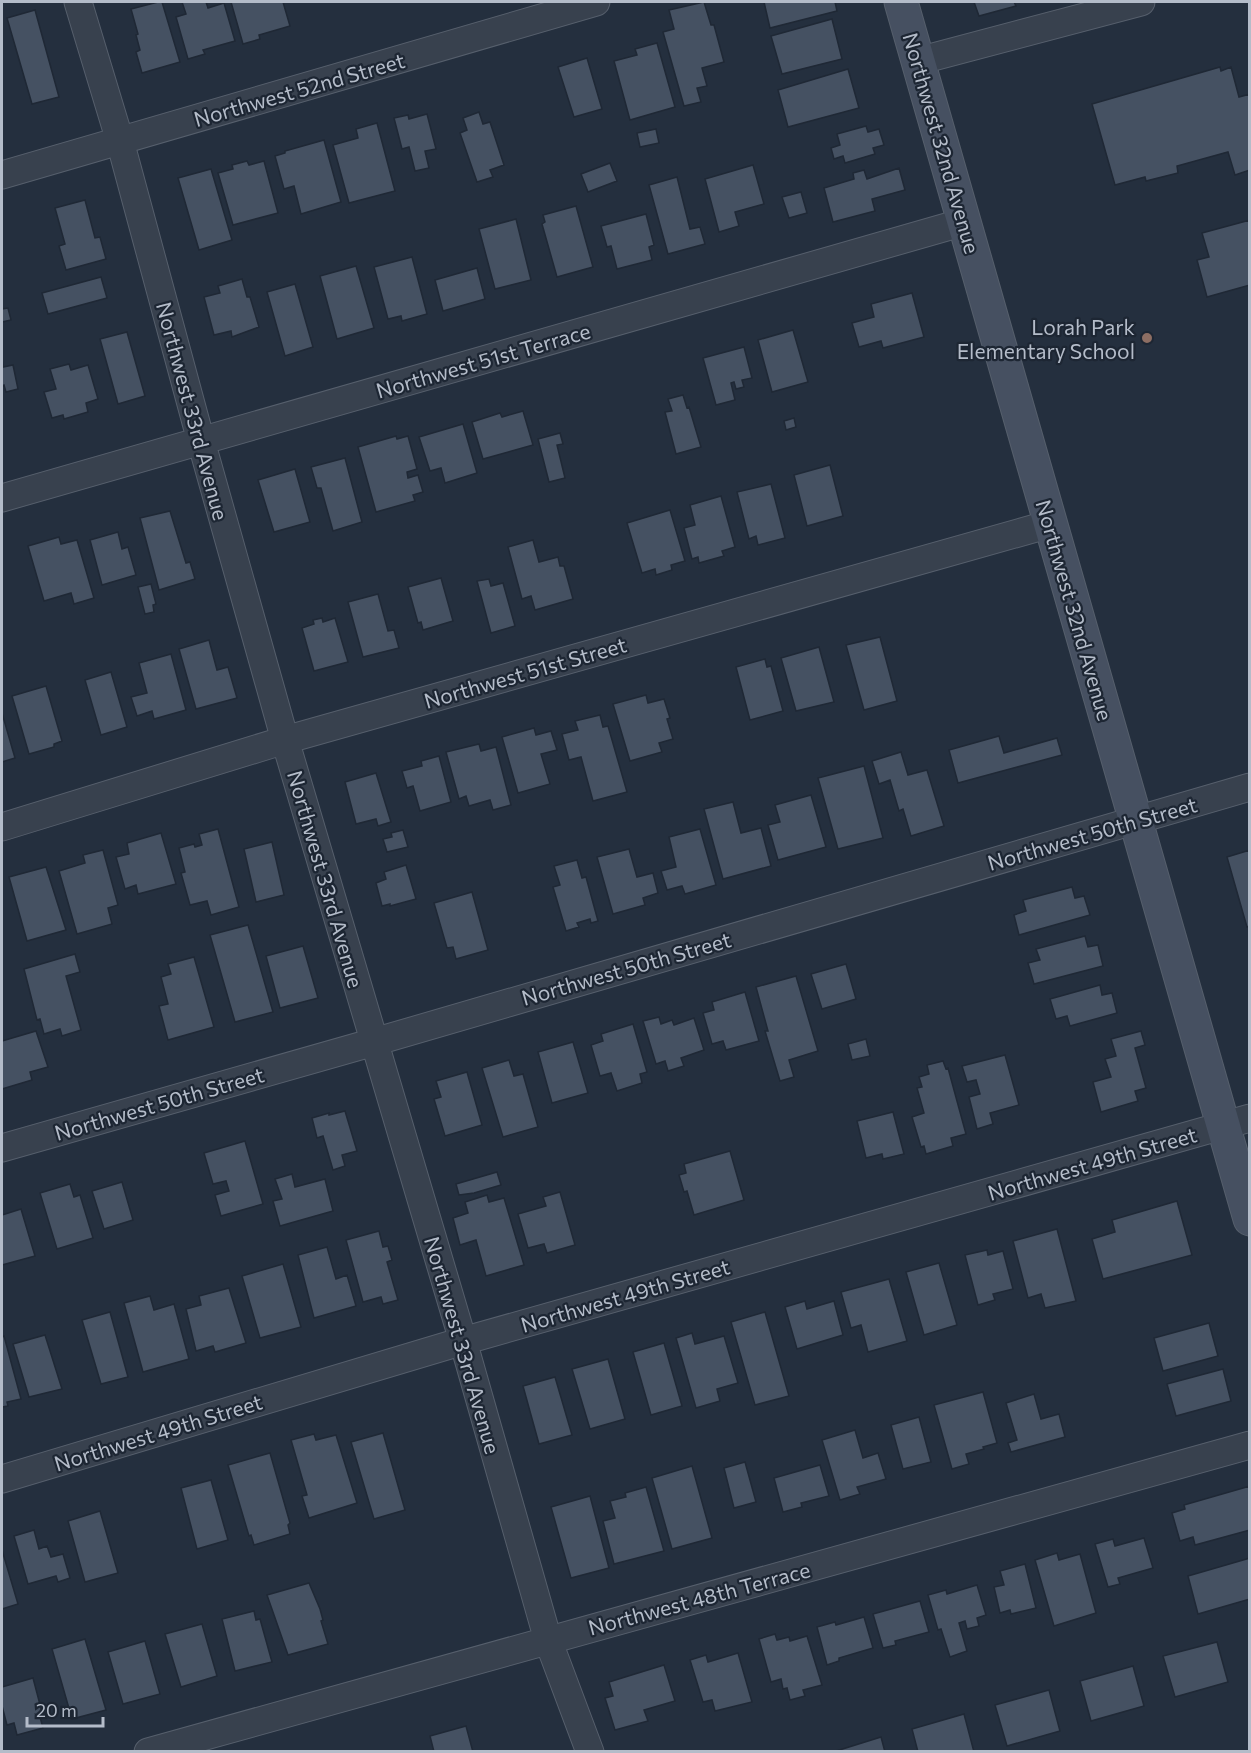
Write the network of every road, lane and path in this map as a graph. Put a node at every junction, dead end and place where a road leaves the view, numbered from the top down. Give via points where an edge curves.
1 (78, 2) edge
2 (596, 2) edge
3 (901, 2) edge
4 (1141, 2) edge
5 (918, 62) junction
6 (120, 141) junction
7 (2, 175) edge
8 (964, 222) junction
9 (201, 441) junction
10 (2, 498) edge
11 (1050, 524) junction
12 (285, 740) junction
13 (1250, 787) edge
14 (1135, 820) junction
15 (2, 827) edge
16 (374, 1042) junction
17 (1236, 1122) edge
18 (2, 1148) edge
19 (1250, 1219) edge
20 (463, 1341) junction
21 (1250, 1445) edge
22 (2, 1479) edge
23 (548, 1640) junction
24 (148, 1752) edge
25 (590, 1752) edge

1 - 6 street, Northwest 33rd Avenue
2 - 6 street, Northwest 52nd Street
3 - 5 main road, Northwest 32nd Avenue
4 - 5 street
5 - 8 main road, Northwest 32nd Avenue
6 - 7 street, Northwest 52nd Street
6 - 9 street, Northwest 33rd Avenue
8 - 9 street, Northwest 51st Terrace
8 - 11 main road, Northwest 32nd Avenue
9 - 10 street, Northwest 51st Terrace
9 - 12 street, Northwest 33rd Avenue
11 - 12 street, Northwest 51st Street
11 - 14 main road, Northwest 32nd Avenue
12 - 15 street, Northwest 51st Street
12 - 16 street, Northwest 33rd Avenue
13 - 14 street, Northwest 50th Street
14 - 16 street, Northwest 50th Street
14 - 17 main road, Northwest 32nd Avenue
16 - 18 street, Northwest 50th Street
16 - 20 street, Northwest 33rd Avenue
17 - 19 main road, Northwest 32nd Avenue
17 - 20 street, Northwest 49th Street
20 - 22 street, Northwest 49th Street
20 - 23 street, Northwest 33rd Avenue
21 - 23 street, Northwest 48th Terrace
23 - 24 street, Northwest 48th Terrace
23 - 25 street, Northwest 33rd Avenue

